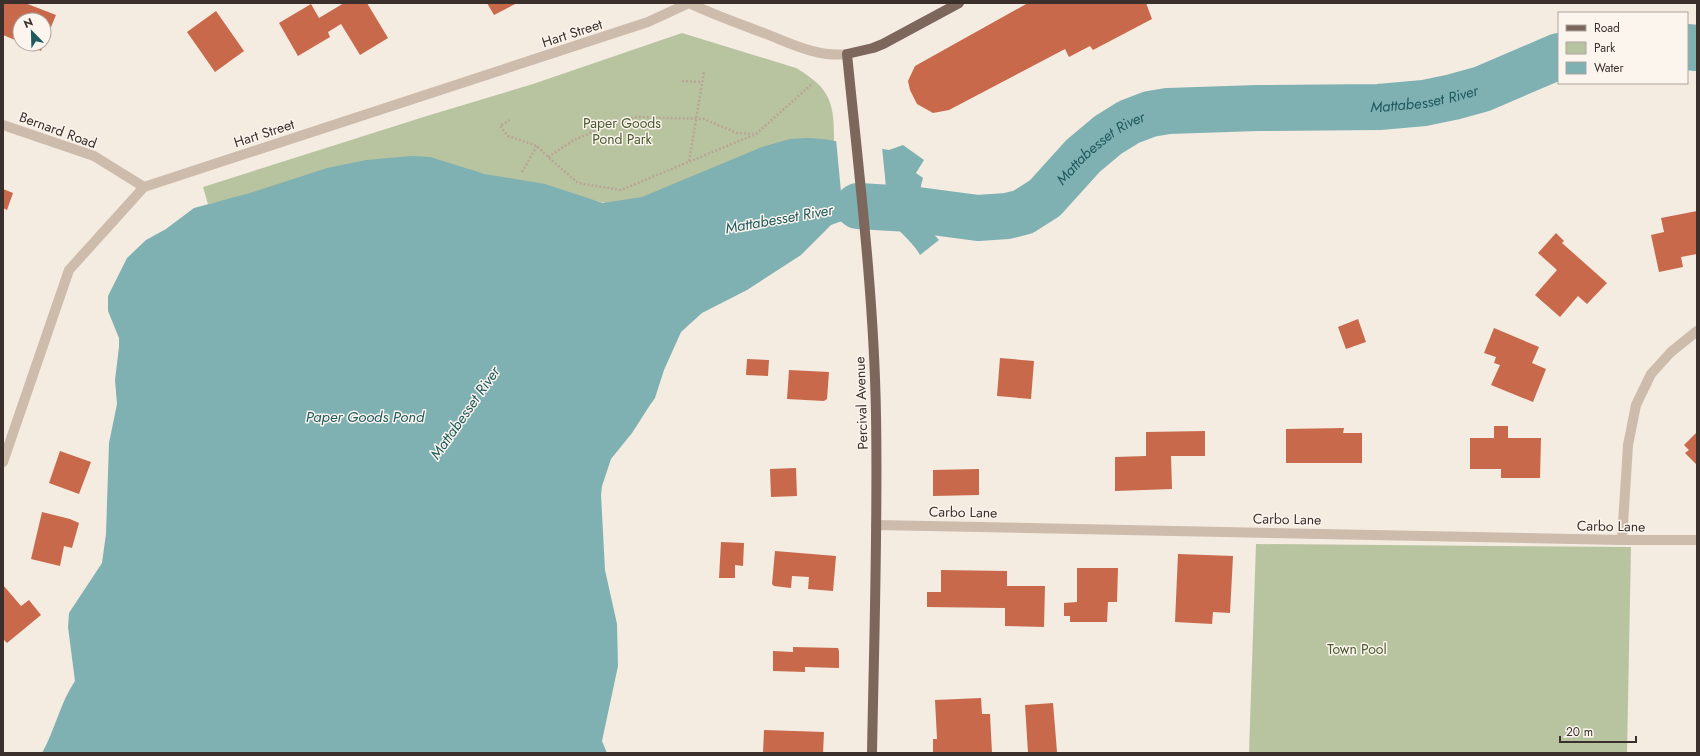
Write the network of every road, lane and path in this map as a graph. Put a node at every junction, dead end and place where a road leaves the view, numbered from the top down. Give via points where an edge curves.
1 (689, 3) edge
2 (959, 3) edge
3 (847, 54) junction
4 (704, 72) dead end
5 (682, 81) dead end
6 (702, 82) junction
7 (812, 83) dead end
8 (696, 119) junction
9 (510, 120) dead end
10 (3, 125) edge
11 (756, 134) junction
12 (537, 146) junction
13 (548, 158) junction
14 (689, 162) junction
15 (522, 172) dead end
16 (144, 188) junction
17 (1697, 330) edge
18 (3, 462) edge
19 (876, 525) junction
20 (1622, 540) junction
21 (1697, 540) edge
22 (872, 753) edge

1 - 3 street via 813,51 832,55
1 - 16 street, Hart Street via 648,22
2 - 3 main road via 883,44
3 - 19 main road, Percival Avenue via 875,379
4 - 6 path
5 - 6 path
6 - 8 path
7 - 11 path
8 - 11 path via 704,119 737,133
8 - 13 path via 637,117 574,140
8 - 14 path
9 - 12 path via 500,126 508,136
10 - 16 street, Bernard Road via 94,156
11 - 14 path
12 - 13 path
12 - 15 path
13 - 14 path via 578,183 621,190
16 - 18 street, Hart Street via 69,270
17 - 20 street via 1671,352 1651,374 1636,405 1628,445
19 - 20 street, Carbo Lane
19 - 22 main road, Percival Avenue
20 - 21 street, Carbo Lane

